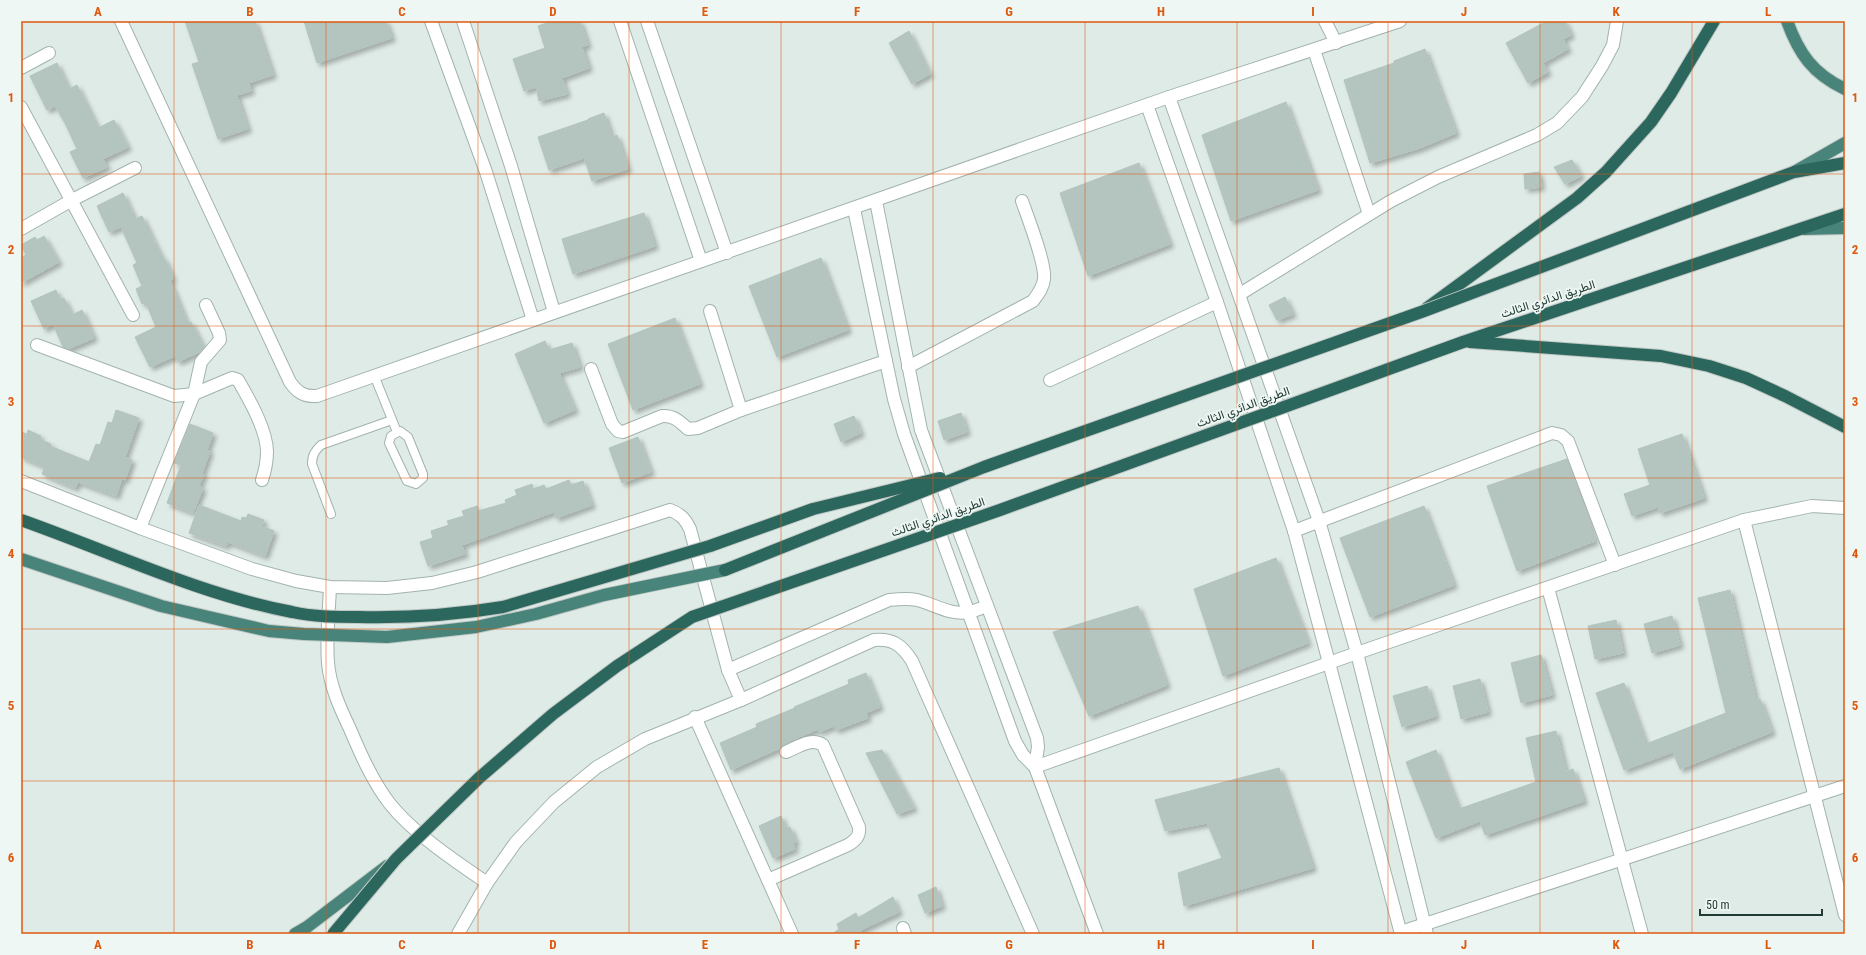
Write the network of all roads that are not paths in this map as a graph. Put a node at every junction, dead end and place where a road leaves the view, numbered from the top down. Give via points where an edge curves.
1 (122, 21) edge
2 (431, 21) edge
3 (463, 21) edge
4 (620, 21) edge
5 (647, 21) edge
6 (1325, 21) edge
7 (1618, 21) edge
8 (1714, 21) edge
9 (1788, 21) edge
10 (1393, 22) edge
11 (1336, 43) junction
12 (1314, 50) junction
13 (49, 53) dead end
14 (21, 68) edge
15 (1845, 89) edge
16 (1169, 97) junction
17 (1147, 105) junction
18 (21, 107) edge
19 (1845, 143) edge
20 (1845, 163) edge
21 (135, 168) dead end
22 (1794, 172) junction
23 (72, 200) junction
24 (876, 201) junction
25 (1022, 201) dead end
26 (854, 209) junction
27 (1369, 214) junction
28 (1845, 214) edge
29 (1845, 228) edge
30 (21, 229) edge
31 (1804, 229) junction
32 (727, 253) junction
33 (701, 261) junction
34 (1240, 294) junction
35 (1216, 302) junction
36 (206, 305) dead end
37 (710, 311) dead end
38 (1424, 311) junction
39 (554, 312) junction
40 (133, 315) dead end
41 (533, 320) junction
42 (1463, 342) junction
43 (37, 345) dead end
44 (886, 361) junction
45 (908, 367) junction
46 (591, 369) dead end
47 (374, 375) junction
48 (1050, 380) dead end
49 (194, 394) junction
50 (741, 410) junction
51 (392, 420) junction
52 (1845, 427) edge
53 (397, 432) junction
54 (984, 467) junction
55 (262, 480) dead end
56 (21, 482) edge
57 (1845, 508) edge
58 (332, 514) dead end
59 (21, 520) edge
60 (1744, 520) junction
61 (1320, 521) junction
62 (140, 528) junction
63 (1294, 531) junction
64 (21, 560) edge
65 (1615, 565) junction
66 (330, 587) junction
67 (1548, 588) junction
68 (987, 606) junction
69 (968, 612) junction
70 (1357, 653) junction
71 (1330, 663) junction
72 (728, 670) junction
73 (741, 700) junction
74 (695, 717) junction
75 (786, 752) dead end
76 (1035, 767) junction
77 (1845, 786) edge
78 (1815, 796) junction
79 (396, 859) junction
80 (1622, 860) junction
81 (768, 880) junction
82 (487, 883) junction
83 (1845, 915) edge
84 (1425, 930) edge
85 (1401, 933) edge
86 (295, 934) edge
87 (333, 934) edge
88 (458, 934) edge
89 (792, 934) edge
90 (1033, 934) edge
91 (1097, 934) edge
92 (1642, 934) edge

1 - 47 street via 292,386 301,394 317,396
2 - 41 street via 486,172
3 - 39 street via 511,166
4 - 33 street
5 - 32 street
6 - 11 street
7 - 27 street via 1612,45 1602,66 1582,97 1557,123 1537,135 1410,190
8 - 38 highway, bridge via 1671,93 1629,148 1577,198
9 - 15 highway via 1795,40 1816,72
10 - 11 street
11 - 12 street
12 - 16 street
12 - 27 street
13 - 14 street
16 - 17 street
16 - 34 street
17 - 24 street
17 - 35 street
18 - 23 street
19 - 22 highway
20 - 22 highway
21 - 23 street
22 - 38 highway, bridge
23 - 30 street
23 - 40 street
24 - 26 street
24 - 45 street
25 - 45 street via 1043,266 1044,279 1041,291 1033,301
26 - 32 street
26 - 44 street
27 - 34 street
28 - 31 highway, الطريق الدائري الثالث
29 - 31 highway, الطريق الدائري الثالث
31 - 42 highway, الطريق الدائري الثالث
32 - 33 street
33 - 39 street
34 - 61 street
35 - 48 street
35 - 63 street
36 - 49 street via 220,340 202,362
37 - 50 street
38 - 54 highway, bridge
39 - 41 street
41 - 47 street
42 - 52 highway via 1661,356 1709,366 1746,378
42 - 79 highway, الطريق الدائري الثالث, bridge via 1000,510 692,617 617,666 552,714 479,778
43 - 49 street via 167,394
44 - 50 street
44 - 69 street via 904,434
45 - 68 street via 921,430
46 - 50 street via 612,424 618,431 627,431 668,415 688,429 693,429
47 - 51 lane
49 - 55 street via 232,378 238,380 265,438 266,466
49 - 62 street
51 - 53 lane
51 - 58 lane via 321,445 315,450 312,464
53 - 53 lane via 391,436 389,443 407,481 416,484 423,478 422,469 406,434
54 - 59 highway, bridge via 813,509 710,546 503,607 398,617 326,616 294,613 255,604 178,579
54 - 64 highway, bridge via 725,570 604,595 536,614 476,626 387,637 269,631 161,606
56 - 62 street
57 - 60 street via 1812,506
60 - 65 street
60 - 78 street
61 - 63 street
61 - 65 street via 1552,433 1561,435 1568,441
61 - 70 street
62 - 66 street via 252,569
63 - 71 street
65 - 67 street
66 - 72 street via 387,588 432,583 477,572 670,510 679,513 690,529
66 - 82 street via 328,649 331,678 341,709 364,761 390,804 408,823
67 - 70 street
67 - 80 street
68 - 69 street
68 - 76 street via 1037,738
69 - 72 street via 949,611 917,600 889,600
69 - 76 street via 1015,741 1023,756
70 - 71 street
70 - 84 street
71 - 76 street
71 - 85 street
72 - 73 street
73 - 74 street
73 - 90 street via 874,640 894,641 902,646 912,660
74 - 81 street
74 - 82 street via 645,739 597,767 554,802 516,842
75 - 81 street via 814,741 823,745 860,832 848,845
76 - 91 street
77 - 78 street
78 - 80 street
78 - 83 street
79 - 86 highway, bridge
79 - 87 highway, الطريق الدائري الثالث, bridge
80 - 84 street
80 - 92 street
81 - 89 street
82 - 88 street
84 - 85 street

